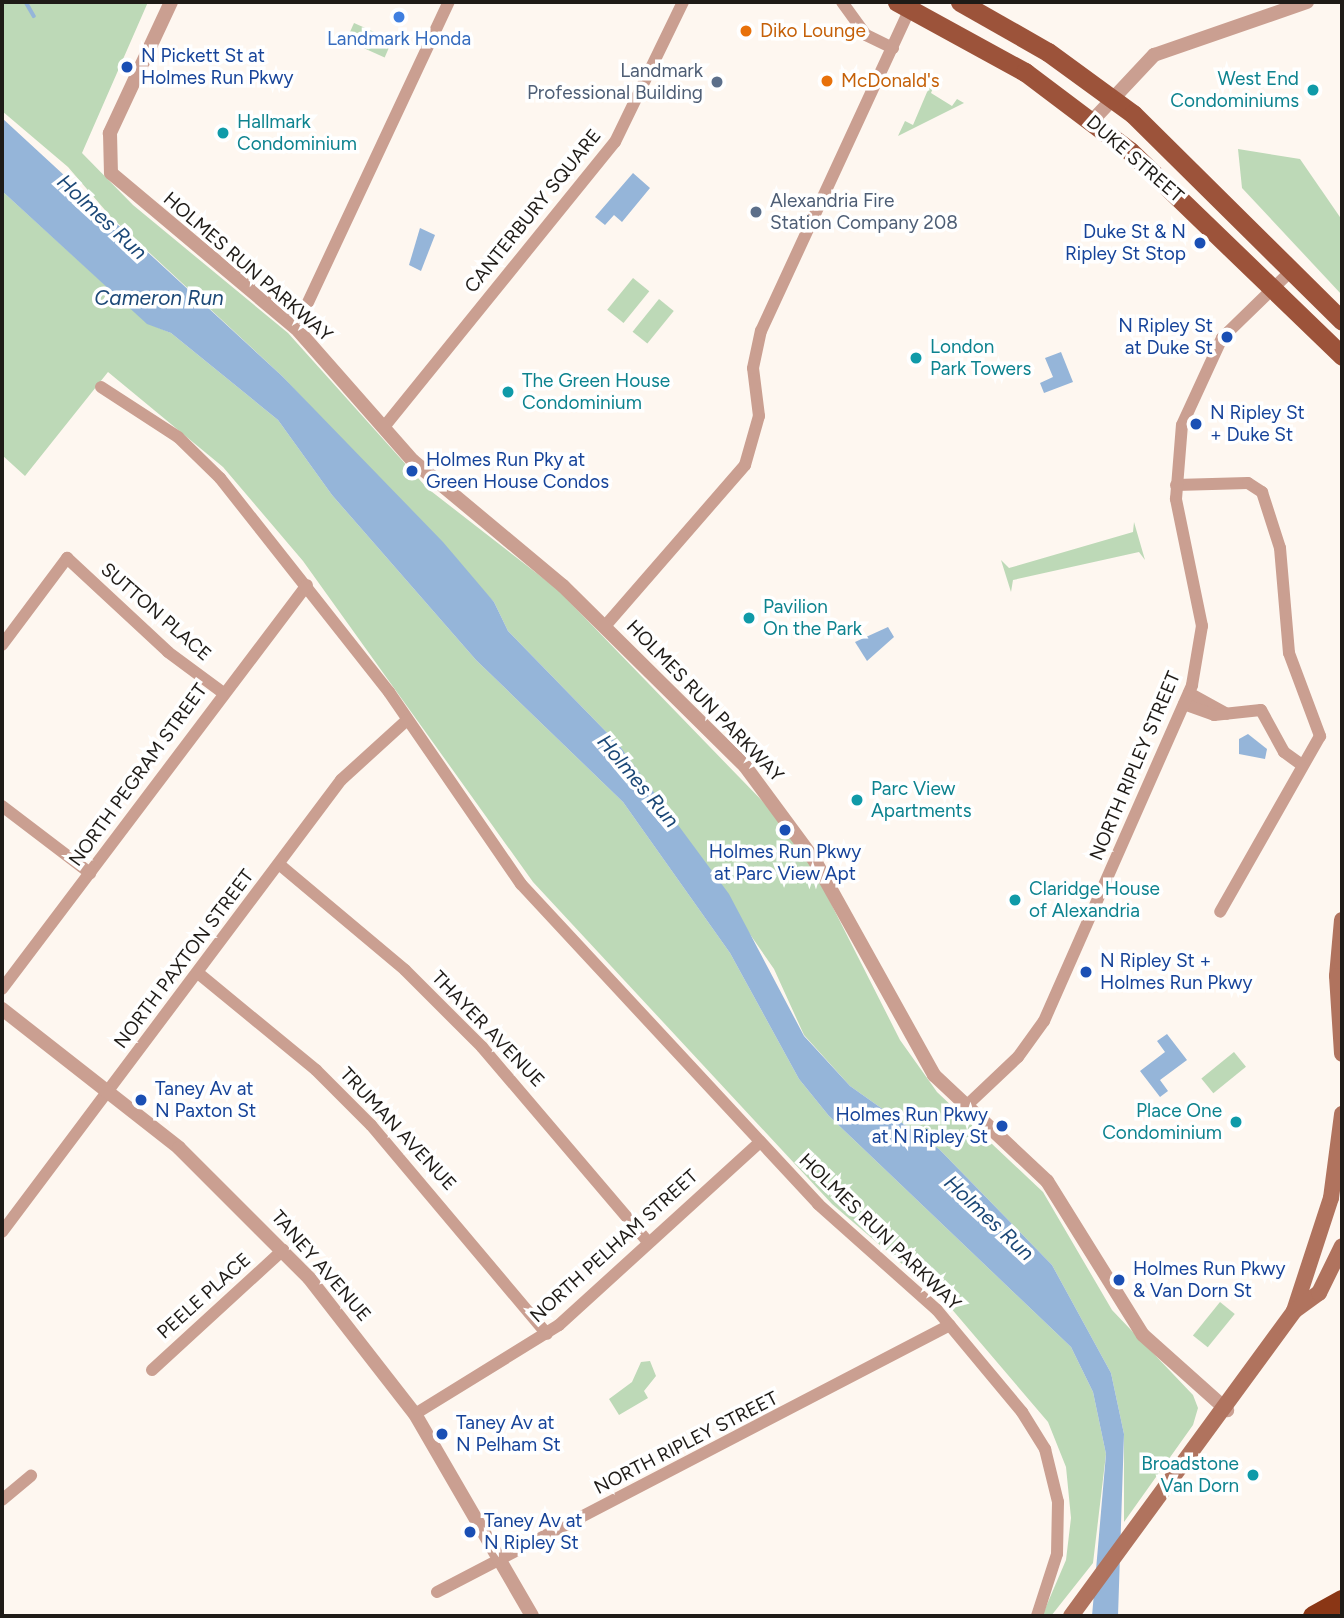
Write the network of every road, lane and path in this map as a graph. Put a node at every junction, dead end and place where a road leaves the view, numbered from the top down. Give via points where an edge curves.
1 (171, 2) edge
2 (449, 2) edge
3 (683, 2) edge
4 (842, 2) edge
5 (960, 2) edge
6 (1307, 2) edge
7 (910, 3) edge
8 (892, 48) junction
9 (1110, 96) junction
10 (1092, 121) junction
11 (1292, 270) junction
12 (1271, 288) junction
13 (1342, 321) edge
14 (296, 328) junction
15 (1321, 335) junction
16 (1342, 356) edge
17 (1342, 366) edge
18 (101, 387) dead end
19 (384, 427) junction
20 (1175, 485) junction
21 (307, 584) junction
22 (606, 625) junction
23 (2, 645) edge
24 (222, 692) junction
25 (1187, 698) junction
26 (407, 720) junction
27 (1299, 763) junction
28 (2, 806) edge
29 (280, 864) junction
30 (90, 873) junction
31 (1220, 912) dead end
32 (1342, 920) edge
33 (1340, 952) edge
34 (198, 973) junction
35 (2, 989) edge
36 (2, 1009) edge
37 (1342, 1054) edge
38 (110, 1091) junction
39 (964, 1108) junction
40 (1342, 1114) edge
41 (760, 1142) junction
42 (2, 1232) edge
43 (647, 1241) junction
44 (1342, 1247) edge
45 (283, 1250) junction
46 (1294, 1311) junction
47 (950, 1325) junction
48 (547, 1334) junction
49 (152, 1370) dead end
50 (1227, 1410) junction
51 (415, 1414) junction
52 (31, 1476) dead end
53 (2, 1500) edge
54 (500, 1558) junction
55 (437, 1592) dead end
56 (1342, 1600) edge
57 (532, 1616) edge
58 (1037, 1616) edge
59 (1072, 1616) edge
60 (1313, 1616) edge

1 - 14 street, HOLMES RUN PARKWAY via 110,133 107,166 126,189
2 - 14 street
3 - 19 street, CANTERBURY SQUARE via 615,142
4 - 8 street via 866,35
5 - 9 main road, DUKE STREET
6 - 9 street via 1154,55
7 - 8 street
7 - 10 main road, DUKE STREET via 1025,72
8 - 22 street via 761,331 753,368 759,416 745,465
9 - 10 street
9 - 11 main road, DUKE STREET
10 - 12 main road, DUKE STREET via 1159,177
11 - 12 street, NORTH RIPLEY STREET
11 - 13 main road, DUKE STREET
12 - 15 main road, DUKE STREET
12 - 20 street, NORTH RIPLEY STREET via 1204,367 1182,425
14 - 19 street, HOLMES RUN PARKWAY
15 - 16 main road, DUKE STREET
15 - 17 main road
18 - 21 street, HOLMES RUN PARKWAY via 200,456
19 - 22 street, HOLMES RUN PARKWAY via 460,505
20 - 25 street, NORTH RIPLEY STREET via 1201,598 1201,654
20 - 27 street via 1248,483 1268,504 1280,548 1289,653 1320,736
21 - 24 street, NORTH PEGRAM STREET
21 - 26 street, HOLMES RUN PARKWAY
22 - 39 street, HOLMES RUN PARKWAY via 732,752 787,818 832,888 903,1029
23 - 24 street, SUTTON PLACE via 66,558 168,652
24 - 30 street, NORTH PEGRAM STREET
25 - 27 street via 1227,714 1250,707 1268,715 1284,752
25 - 39 street, NORTH RIPLEY STREET via 1044,1021 1018,1057
26 - 29 street, NORTH PAXTON STREET via 363,754
26 - 41 street, HOLMES RUN PARKWAY via 521,884
27 - 31 street via 1239,888
28 - 30 street
29 - 34 street, NORTH PAXTON STREET
29 - 43 street, THAYER AVENUE via 466,1031
30 - 35 street, NORTH PEGRAM STREET
32 - 33 main road
33 - 37 main road
34 - 38 street, NORTH PAXTON STREET
34 - 48 street, TRUMAN AVENUE via 299,1055 371,1125
36 - 38 street, TANEY AVENUE
38 - 42 street, NORTH PAXTON STREET
38 - 45 street, TANEY AVENUE
39 - 50 street, HOLMES RUN PARKWAY via 1047,1181 1143,1335
40 - 46 main road via 1331,1198
41 - 43 street, NORTH PELHAM STREET
41 - 47 street, HOLMES RUN PARKWAY via 835,1221
43 - 48 street, NORTH PELHAM STREET
44 - 46 main road via 1319,1293
45 - 49 street, PEELE PLACE
45 - 51 street, TANEY AVENUE
46 - 50 main road
47 - 54 street, NORTH RIPLEY STREET
47 - 58 street, HOLMES RUN PARKWAY via 1023,1412 1045,1449 1056,1488 1057,1554
48 - 51 street, NORTH PELHAM STREET
50 - 59 main road
51 - 54 street, TANEY AVENUE
52 - 53 street
54 - 55 street, NORTH RIPLEY STREET
54 - 57 street, TANEY AVENUE
56 - 60 highway

